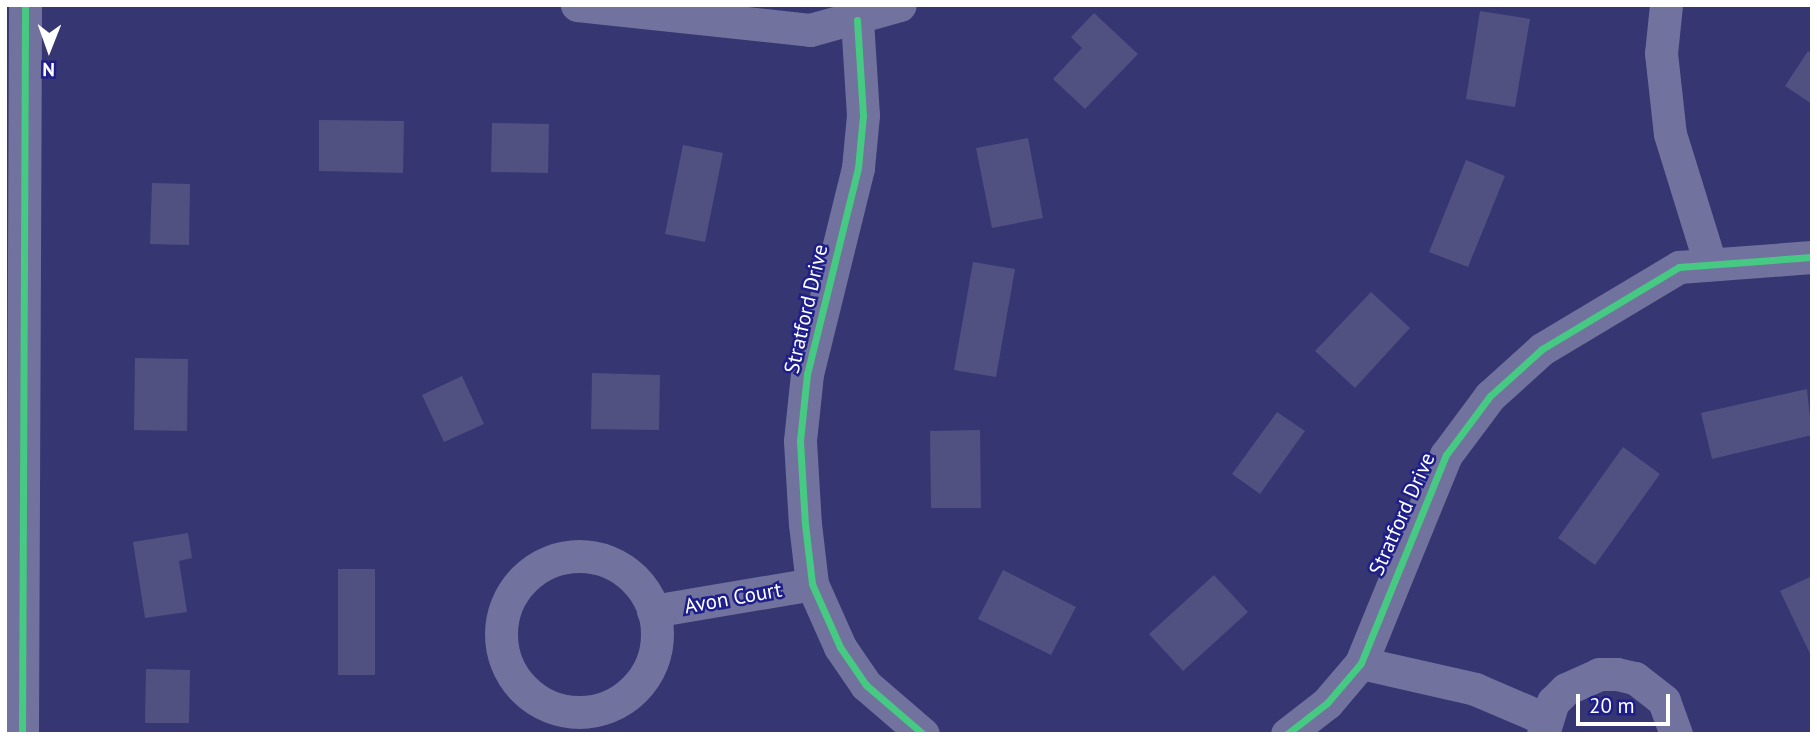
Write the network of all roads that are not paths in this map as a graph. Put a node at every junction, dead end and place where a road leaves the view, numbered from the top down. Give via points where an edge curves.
1 (25, 5) edge
2 (577, 5) edge
3 (900, 5) edge
4 (1665, 5) edge
5 (857, 20) junction
6 (1812, 257) edge
7 (1710, 263) junction
8 (812, 584) junction
9 (653, 611) junction
10 (1361, 663) junction
11 (1544, 726) edge
12 (22, 734) edge
13 (923, 734) edge
14 (1287, 734) edge
15 (1676, 734) edge

1 - 12 street
2 - 5 street via 810,30
3 - 5 street
4 - 7 street via 1661,53 1670,134
5 - 8 street, Stratford Drive via 863,115 858,169 807,374 800,441
6 - 7 street, Stratford Drive
7 - 10 street, Stratford Drive via 1679,267 1611,303 1542,349 1490,396 1446,455
8 - 9 street, Avon Court
8 - 13 street, Stratford Drive via 840,647 866,685
9 - 9 street, Avon Court via 650,666 628,695 594,710 540,701 505,659 502,622 512,596 529,574 563,558 619,567
10 - 11 street via 1475,689
10 - 14 street, Stratford Drive via 1327,703
11 - 15 street via 1574,684 1617,674 1635,678 1664,701

